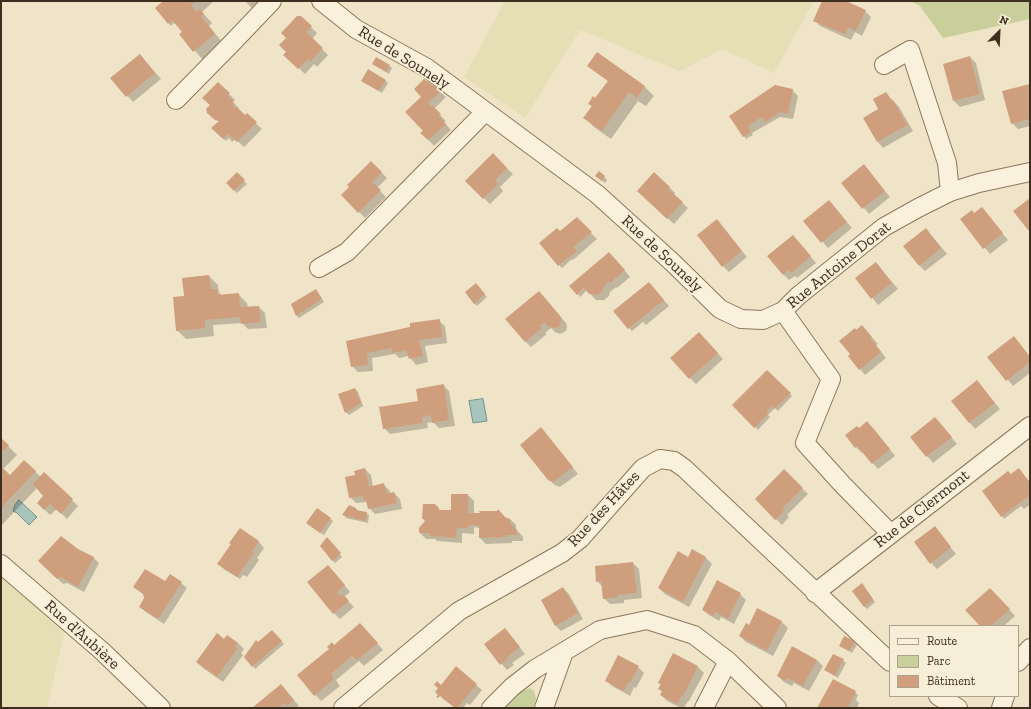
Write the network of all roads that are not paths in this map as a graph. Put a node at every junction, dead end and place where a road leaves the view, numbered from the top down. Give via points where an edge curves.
1 (272, 1) edge
2 (321, 1) edge
3 (884, 64) dead end
4 (176, 100) dead end
5 (485, 112) junction
6 (1030, 172) edge
7 (950, 192) junction
8 (319, 268) dead end
9 (783, 311) junction
10 (1030, 426) edge
11 (890, 533) junction
12 (1, 564) edge
13 (815, 593) junction
14 (1030, 648) edge
15 (564, 652) junction
16 (728, 661) junction
17 (889, 661) edge
18 (1019, 661) edge
19 (940, 697) edge
20 (1005, 697) edge
21 (161, 708) edge
22 (343, 708) edge
23 (491, 708) edge
24 (544, 708) edge
25 (704, 708) edge
26 (777, 708) edge
27 (958, 708) edge
28 (1001, 708) edge

1 - 4 street
2 - 5 street, Rue de Sounely via 356,29 427,68
3 - 7 street via 910,50 947,163
5 - 8 street via 347,252
5 - 9 street, Rue de Sounely via 597,194 720,309 741,319 763,320
6 - 7 street, Rue Antoine Dorat
7 - 9 street, Rue Antoine Dorat via 884,227
9 - 11 street via 831,379 804,443
10 - 11 street, Rue de Clermont
11 - 13 street, Rue de Clermont
12 - 21 street, Rue d'Aubière via 102,651
13 - 17 street, Rue des Hâtes
13 - 22 street, Rue des Hâtes via 684,468 674,461 660,459 643,468 580,538 562,553 459,611
14 - 18 street
15 - 16 street via 600,630 647,620 694,635
15 - 23 street via 535,669
15 - 24 street
16 - 25 street
16 - 26 street
19 - 27 street
20 - 28 street

